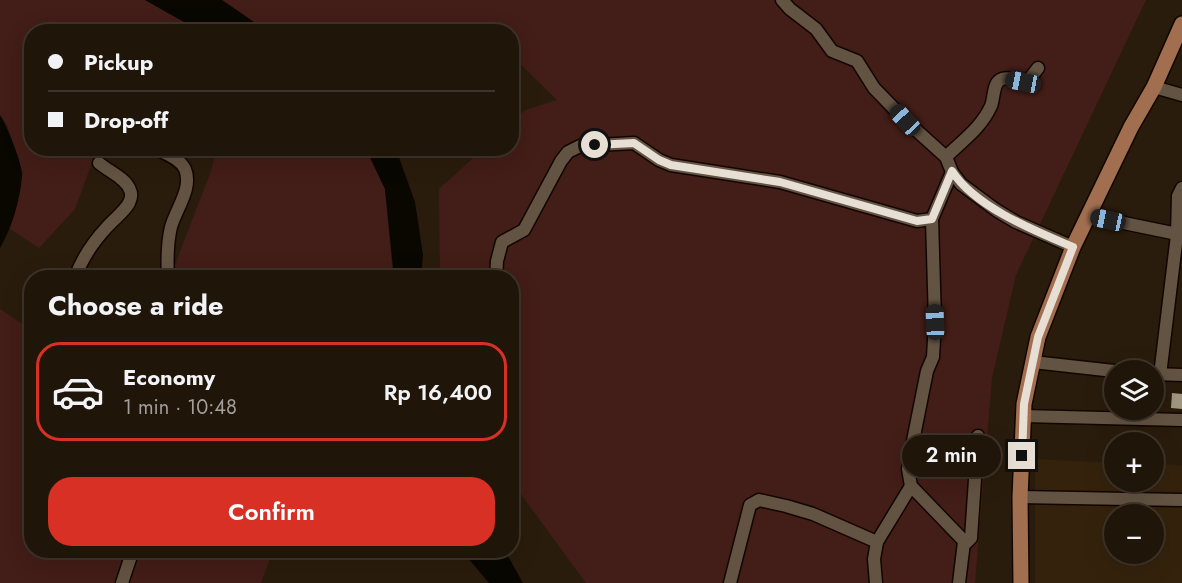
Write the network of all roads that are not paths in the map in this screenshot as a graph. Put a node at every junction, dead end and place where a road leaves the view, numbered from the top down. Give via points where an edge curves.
1 (782, 0) edge
2 (1182, 24) edge
3 (1038, 68) dead end
4 (1154, 87) junction
5 (1182, 95) edge
6 (168, 156) edge
7 (946, 157) junction
8 (99, 163) dead end
9 (952, 171) junction
10 (1182, 188) edge
11 (1090, 216) junction
12 (932, 219) junction
13 (1180, 235) edge
14 (1073, 247) junction
15 (78, 270) edge
16 (168, 270) edge
17 (496, 270) edge
18 (1159, 360) edge
19 (1033, 362) junction
20 (1104, 370) edge
21 (1164, 375) edge
22 (1182, 375) edge
23 (1023, 416) junction
24 (1182, 420) edge
25 (978, 436) dead end
26 (911, 486) junction
27 (1020, 497) junction
28 (1182, 500) edge
29 (877, 542) junction
30 (964, 542) junction
31 (130, 558) edge
32 (122, 583) edge
33 (730, 583) edge
34 (876, 583) edge
35 (959, 583) edge
36 (1021, 583) edge

1 - 7 street via 816,29 832,51 857,61 874,88
2 - 4 main road
3 - 7 street via 1028,81 999,80 980,125
4 - 5 street
4 - 11 main road
6 - 16 street via 181,164 187,179 171,226
7 - 9 street
8 - 15 street via 126,182 131,196 125,208 93,242
9 - 12 street
9 - 14 street via 961,184 996,210
10 - 13 street via 1178,196
11 - 13 street
11 - 14 main road
12 - 17 street via 917,221 780,182 671,165 634,143 580,146 561,161 524,230 502,242
12 - 26 street via 933,357 908,469
13 - 18 street
14 - 19 main road via 1044,318
19 - 20 street
19 - 23 main road
21 - 22 street
23 - 24 street
23 - 27 main road
25 - 30 street via 971,538
26 - 29 street
26 - 30 street
27 - 28 street
27 - 36 main road
29 - 33 street via 813,514 759,500 748,509
29 - 34 street
30 - 35 street
31 - 32 street

